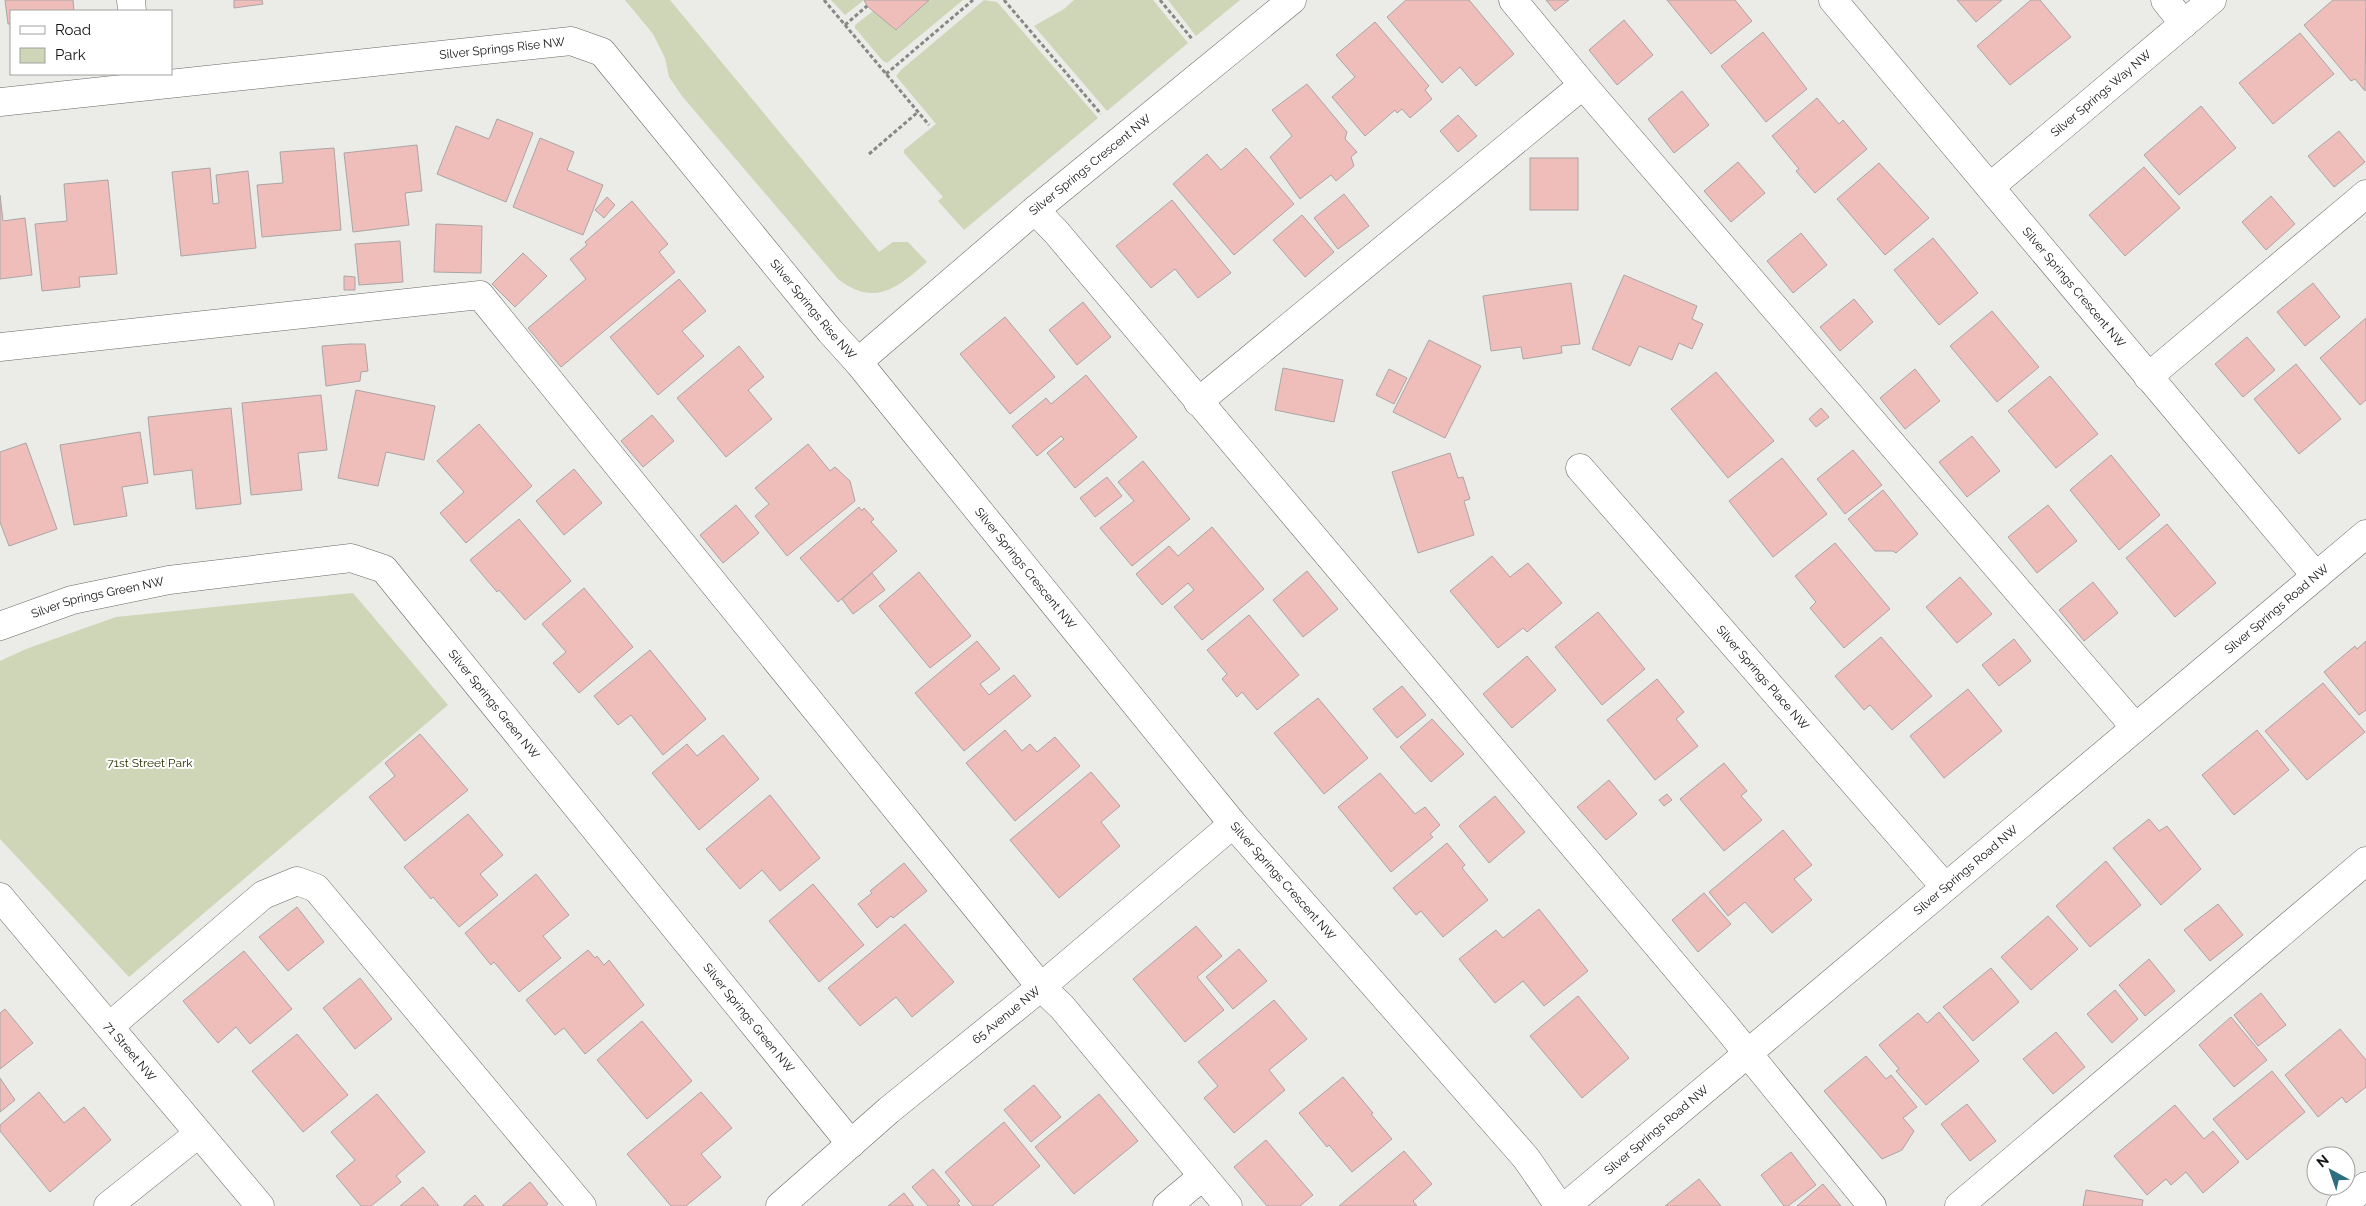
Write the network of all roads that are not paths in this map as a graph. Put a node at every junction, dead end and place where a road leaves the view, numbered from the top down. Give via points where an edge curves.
1 (1292, 0) edge
2 (1513, 0) edge
3 (1832, 0) edge
4 (2165, 0) edge
5 (2212, 0) edge
6 (2184, 24) junction
7 (139, 80) edge
8 (1583, 85) junction
9 (0, 102) edge
10 (1990, 187) junction
11 (2366, 194) edge
12 (1035, 210) junction
13 (0, 347) edge
14 (858, 362) junction
15 (2148, 377) junction
16 (1198, 402) junction
17 (1580, 468) dead end
18 (2366, 534) edge
19 (2316, 576) junction
20 (0, 626) edge
21 (2135, 728) junction
22 (1233, 824) junction
23 (2366, 861) edge
24 (1946, 886) junction
25 (0, 897) edge
26 (1041, 987) junction
27 (110, 1026) junction
28 (1746, 1053) junction
29 (198, 1134) junction
30 (851, 1144) junction
31 (1203, 1176) junction
32 (2366, 1186) edge
33 (108, 1206) edge
34 (260, 1206) edge
35 (582, 1206) edge
36 (780, 1206) edge
37 (1167, 1206) edge
38 (1228, 1206) edge
39 (1559, 1206) edge
40 (1566, 1206) edge
41 (1872, 1206) edge
42 (1959, 1206) edge
43 (2341, 1206) edge

1 - 12 street, Silver Springs Crescent NW
2 - 8 street
3 - 10 street, Silver Springs Crescent NW
4 - 6 street
5 - 6 street, Silver Springs Way NW
6 - 10 street, Silver Springs Way NW
7 - 9 street, Silver Springs Rise NW
7 - 14 street, Silver Springs Rise NW via 571,41 602,52
8 - 16 street
8 - 21 street
10 - 15 street, Silver Springs Crescent NW
11 - 15 street
12 - 14 street, Silver Springs Crescent NW
12 - 16 street
13 - 26 street via 480,295
14 - 22 street, Silver Springs Crescent NW
15 - 19 street, Silver Springs Crescent NW
16 - 28 street
17 - 24 street, Silver Springs Place NW
18 - 19 street, Silver Springs Road NW
19 - 21 street, Silver Springs Road NW
20 - 30 street, Silver Springs Green NW via 72,600 169,580 351,558 384,569
21 - 24 street, Silver Springs Road NW
22 - 26 street, 65 Avenue NW
22 - 39 street, Silver Springs Crescent NW via 1526,1158
23 - 42 street
24 - 28 street, Silver Springs Road NW
25 - 27 street, 71 Street NW
26 - 30 street, 65 Avenue NW
26 - 31 street via 1062,1007
27 - 29 street, 71 Street NW
27 - 35 street via 263,895 297,881 316,888
28 - 40 street, Silver Springs Road NW
28 - 41 street
29 - 33 street
29 - 34 street, 71 Street NW
30 - 36 street, 65 Avenue NW
31 - 37 street
31 - 38 street
32 - 43 street

